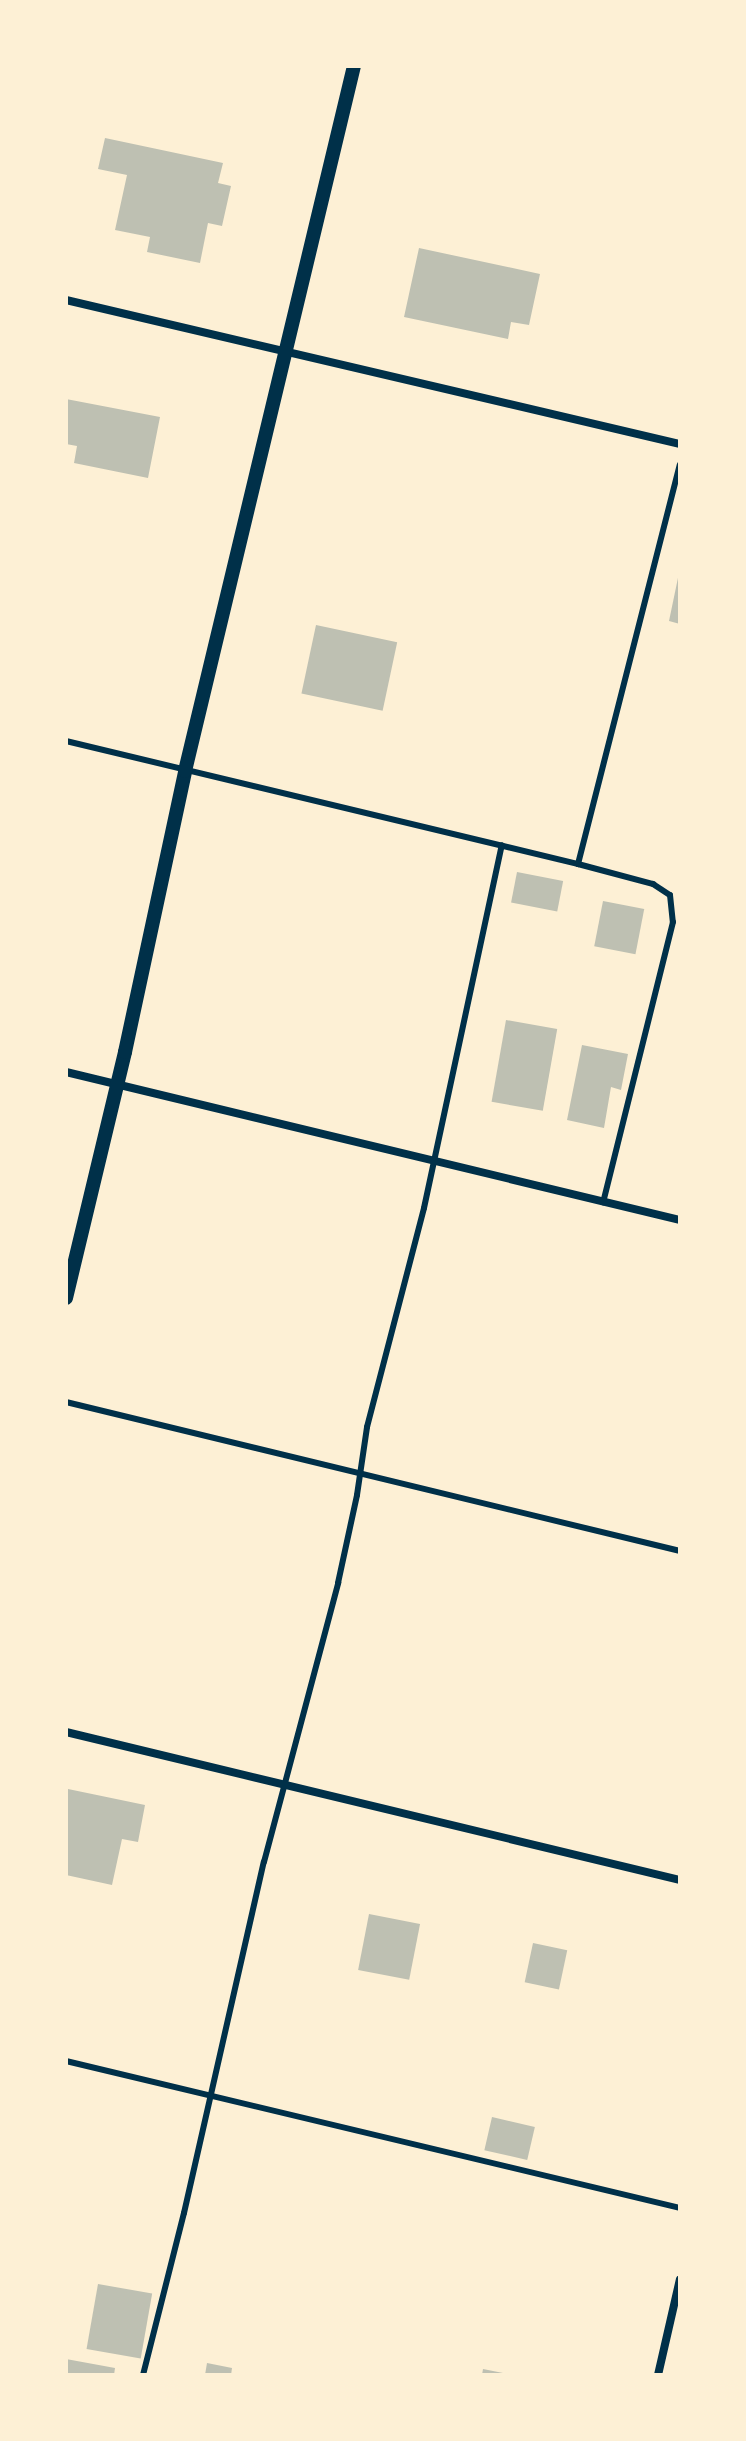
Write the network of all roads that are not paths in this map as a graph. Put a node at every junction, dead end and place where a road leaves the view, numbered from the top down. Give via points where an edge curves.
1 (354, 66) edge
2 (66, 300) edge
3 (286, 351) junction
4 (680, 444) edge
5 (680, 465) edge
6 (66, 741) edge
7 (185, 771) junction
8 (502, 845) junction
9 (578, 864) junction
10 (66, 1072) edge
11 (117, 1084) junction
12 (435, 1160) junction
13 (603, 1202) junction
14 (680, 1220) edge
15 (66, 1298) edge
16 (66, 1402) edge
17 (360, 1473) junction
18 (680, 1551) edge
19 (66, 1732) edge
20 (284, 1785) junction
21 (680, 1880) edge
22 (66, 2061) edge
23 (209, 2097) junction
24 (680, 2208) edge
25 (680, 2279) edge
26 (678, 2295) edge
27 (143, 2375) edge
28 (658, 2375) edge

1 - 3 street
2 - 3 street
3 - 4 street
3 - 7 street
5 - 9 lane
6 - 7 lane
7 - 8 lane
7 - 11 street
8 - 9 lane
8 - 12 lane
9 - 13 lane via 653,884 670,895 675,911
10 - 11 street
11 - 12 street
11 - 15 street
12 - 13 street
12 - 17 lane
13 - 14 street
16 - 17 lane
17 - 18 lane
17 - 20 lane via 338,1583
19 - 20 street
20 - 21 street
20 - 23 lane
22 - 23 lane
23 - 24 lane
23 - 27 lane
25 - 26 street
26 - 28 street

